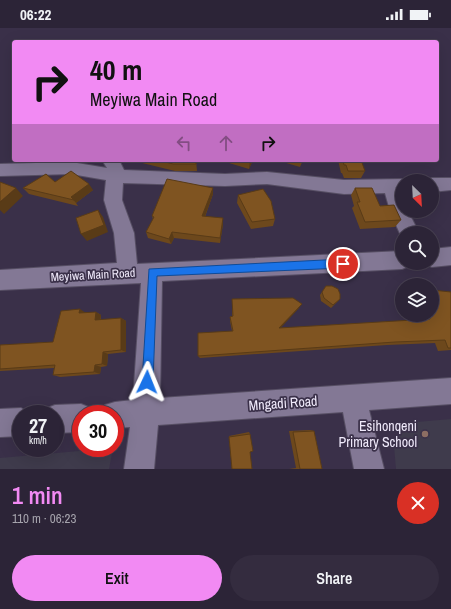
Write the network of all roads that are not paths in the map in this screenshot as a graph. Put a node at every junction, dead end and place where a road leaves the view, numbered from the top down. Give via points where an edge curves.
1 (113, 168) edge
2 (0, 170) edge
3 (451, 184) edge
4 (439, 185) edge
5 (395, 187) edge
6 (451, 256) edge
7 (439, 257) edge
8 (395, 260) edge
9 (152, 272) junction
10 (127, 273) junction
11 (0, 280) edge
12 (451, 390) edge
13 (353, 398) junction
14 (146, 413) junction
15 (124, 414) edge
16 (12, 423) edge
17 (0, 424) edge
18 (139, 469) edge
19 (369, 469) edge

1 - 2 street
1 - 5 street via 188,180 268,178 338,187
1 - 10 street via 113,194 125,240
3 - 4 street
6 - 7 street
8 - 9 street, Meyiwa Main Road
9 - 10 street, Meyiwa Main Road
9 - 14 street
10 - 11 street, Meyiwa Main Road
12 - 13 street, Mngadi Road
13 - 14 street, Mngadi Road
13 - 19 street
14 - 15 street, Mngadi Road
14 - 18 street
16 - 17 street

